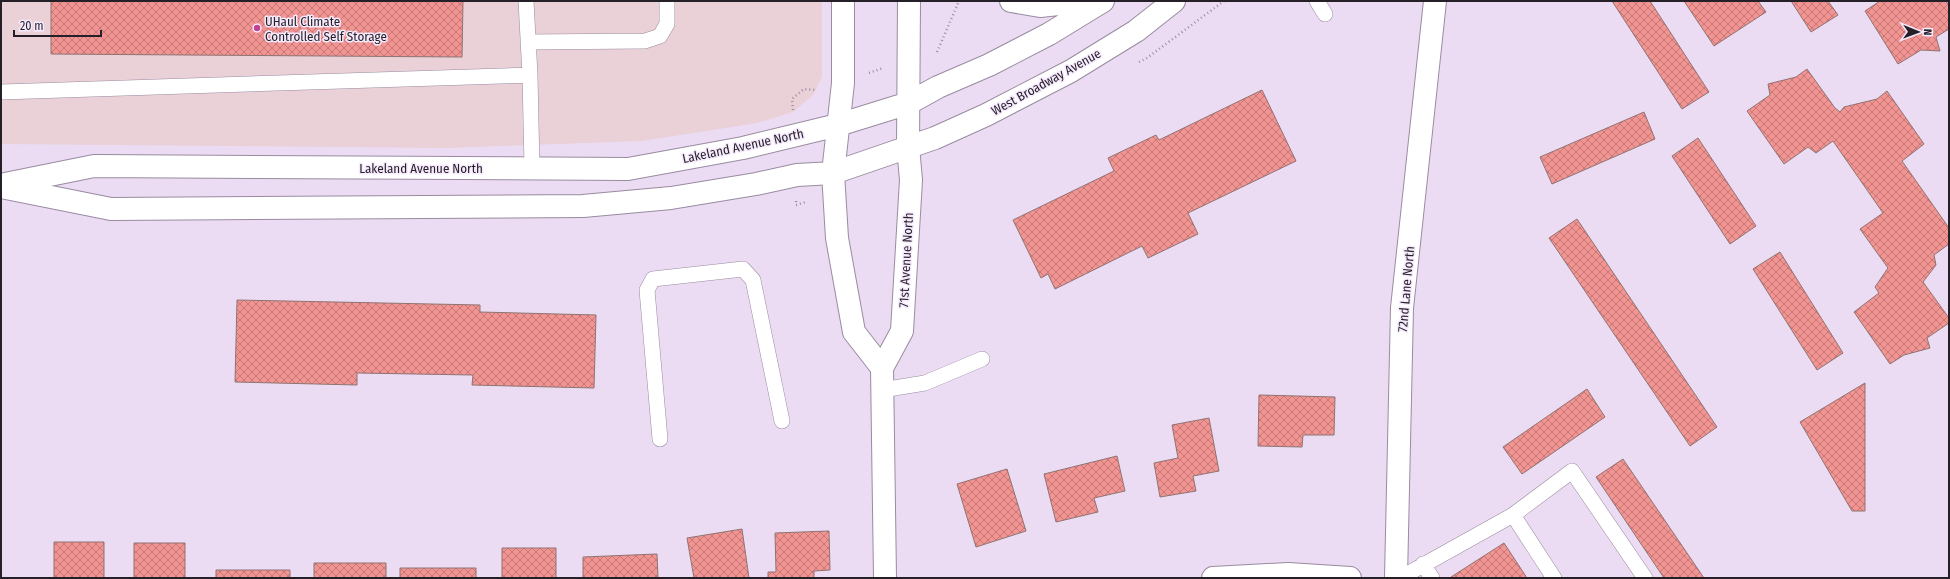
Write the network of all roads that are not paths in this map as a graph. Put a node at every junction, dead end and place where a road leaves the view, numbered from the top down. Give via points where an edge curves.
1 (526, 1) edge
2 (667, 1) edge
3 (843, 1) edge
4 (909, 1) edge
5 (1011, 1) edge
6 (1085, 1) edge
7 (1103, 1) edge
8 (1174, 1) edge
9 (1317, 1) edge
10 (1436, 1) edge
11 (1325, 14) dead end
12 (528, 42) junction
13 (530, 75) junction
14 (1, 92) edge
15 (909, 103) junction
16 (838, 125) junction
17 (908, 147) junction
18 (532, 168) junction
19 (833, 172) junction
20 (1, 186) edge
21 (982, 359) dead end
22 (882, 368) junction
23 (882, 390) junction
24 (782, 420) dead end
25 (660, 439) dead end
26 (1513, 515) junction
27 (1423, 564) junction
28 (885, 578) edge
29 (1213, 578) edge
30 (1350, 578) edge
31 (1396, 578) edge
32 (1400, 578) edge
33 (1432, 578) edge
34 (1554, 578) edge
35 (1645, 578) edge

1 - 12 lane
2 - 12 lane via 667,24 660,36 645,41
3 - 16 street via 843,83
4 - 15 street
5 - 6 street via 1040,6
7 - 15 street via 1029,44
8 - 17 street, West Broadway Avenue via 1136,30 1071,71 986,115
9 - 11 lane
10 - 31 street, 72nd Lane North via 1402,308
12 - 13 lane
13 - 14 lane
13 - 18 lane
15 - 16 street
15 - 17 street
16 - 18 street, Lakeland Avenue North via 743,148 628,169
16 - 19 street
17 - 19 street, West Broadway Avenue
17 - 22 street, 71st Avenue North via 911,180 902,331
18 - 20 street, Lakeland Avenue North via 94,166
19 - 20 street, Lakeland Avenue North via 797,175 671,198 584,206 111,209
19 - 22 street via 837,238 854,332
21 - 23 lane via 926,383
22 - 23 street, 71st Avenue North
23 - 28 street, 71st Avenue North
24 - 25 lane via 753,280 743,270 653,279 648,290
26 - 27 lane
26 - 34 lane
26 - 35 lane via 1572,472
27 - 32 lane
27 - 33 lane
29 - 30 street via 1288,574

